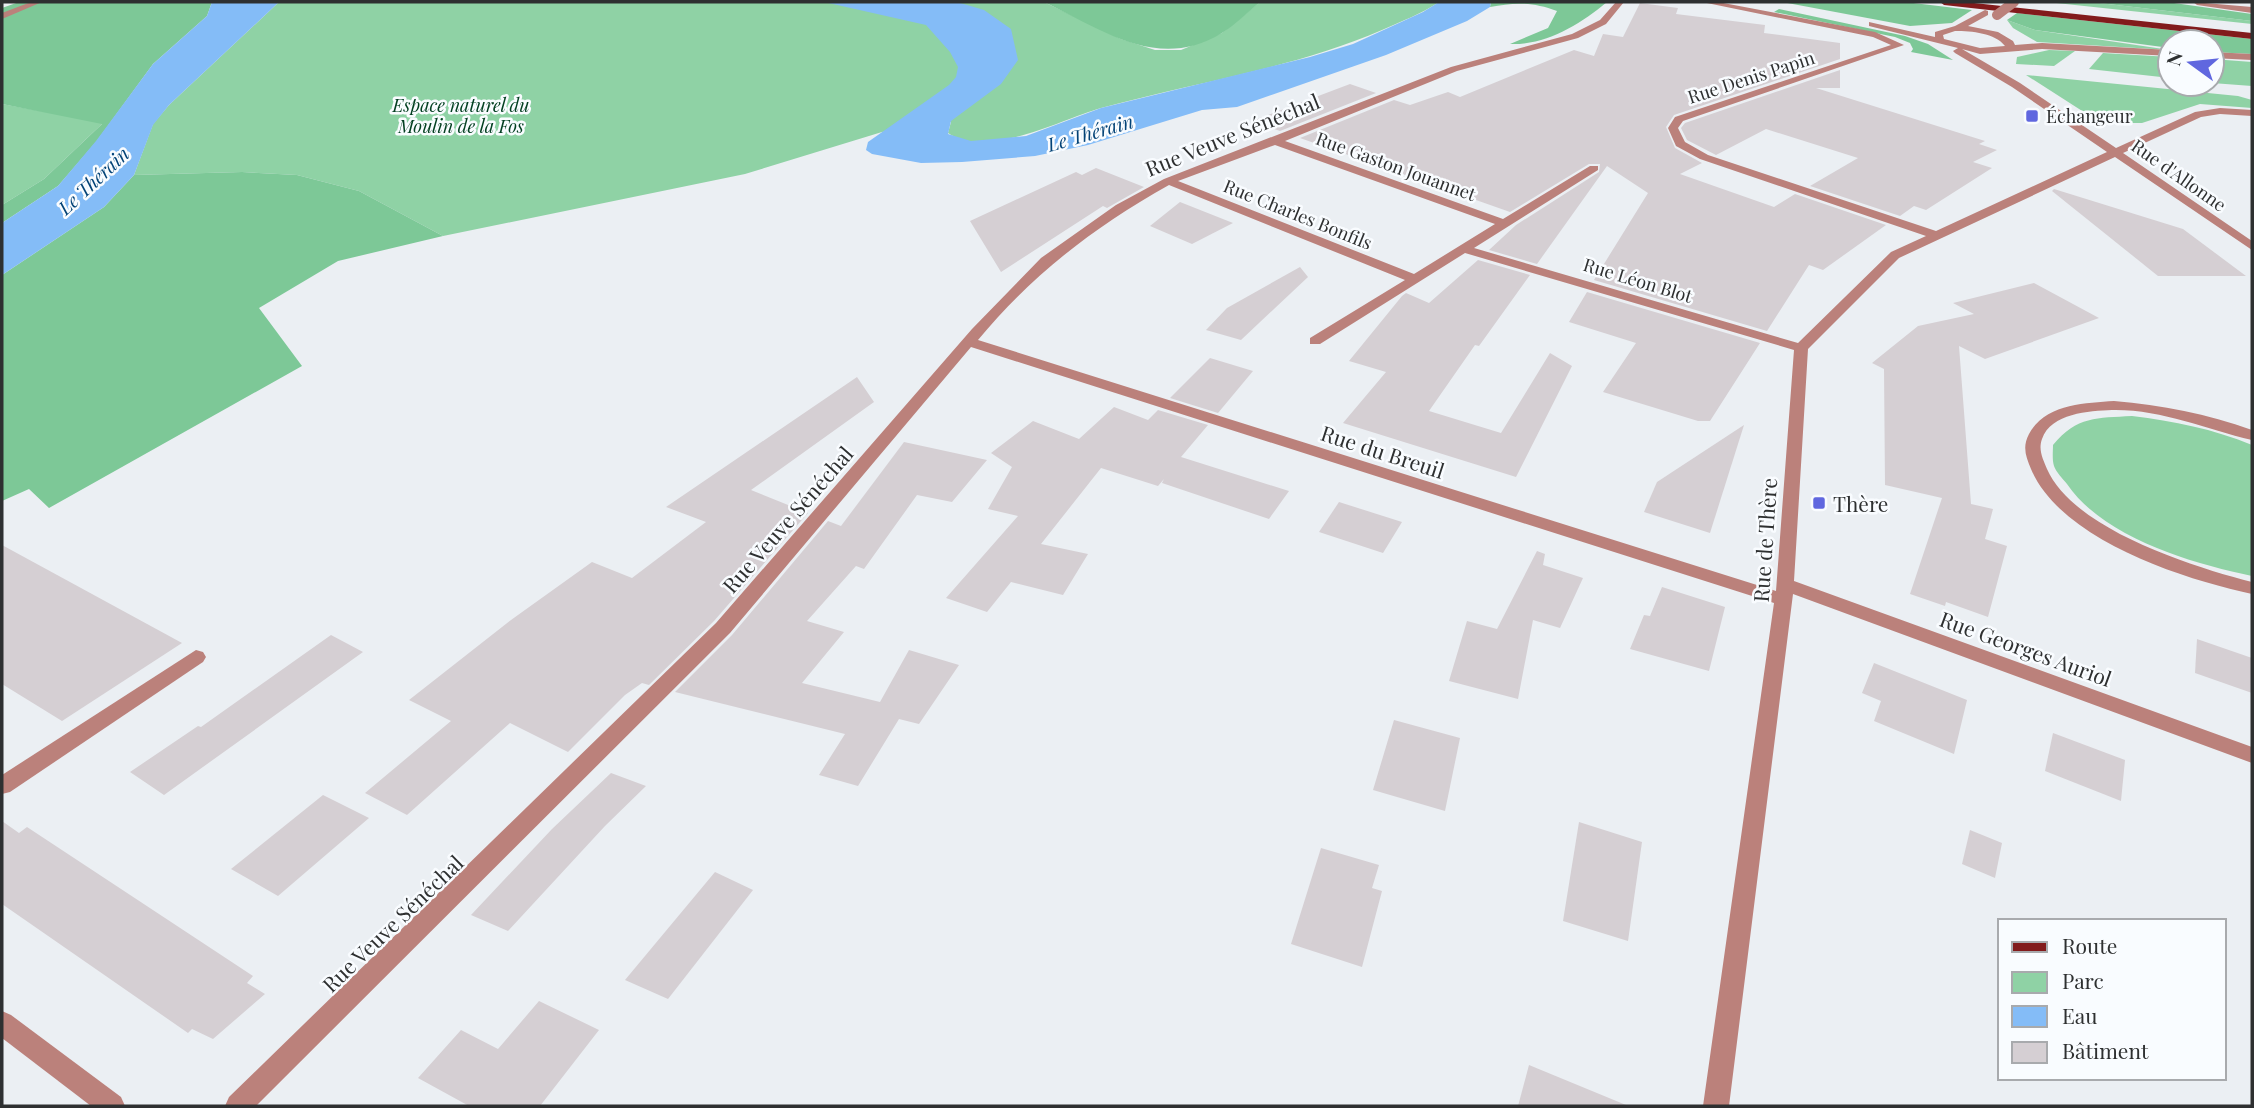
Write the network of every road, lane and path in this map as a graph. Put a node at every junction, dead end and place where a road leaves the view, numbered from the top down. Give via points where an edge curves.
1 (38, 2) edge
2 (1620, 2) edge
3 (1706, 2) edge
4 (1944, 2) edge
5 (2000, 2) edge
6 (2012, 2) edge
7 (2197, 2) edge
8 (2252, 10) edge
9 (2, 16) edge
10 (1852, 19) dead end
11 (2252, 28) edge
12 (1948, 30) junction
13 (2252, 36) edge
14 (1999, 37) junction
15 (1943, 41) junction
16 (2005, 50) junction
17 (2156, 52) edge
18 (2226, 56) edge
19 (2252, 57) edge
20 (2016, 85) junction
21 (2252, 113) edge
22 (1275, 141) junction
23 (2116, 152) junction
24 (1594, 168) dead end
25 (1168, 181) junction
26 (1505, 224) junction
27 (1937, 236) junction
28 (2252, 246) edge
29 (1464, 249) junction
30 (1415, 279) junction
31 (1315, 341) dead end
32 (968, 342) junction
33 (1801, 348) junction
34 (2252, 435) edge
35 (2252, 587) edge
36 (1784, 592) junction
37 (196, 657) dead end
38 (2252, 755) edge
39 (2, 786) edge
40 (2, 1023) edge
41 (112, 1106) edge
42 (238, 1106) edge
43 (1716, 1106) edge

1 - 9 street
2 - 22 street, Rue Veuve Sénéchal via 1585,32 1441,74
3 - 27 street, Rue Denis Papin via 1875,35 1899,46 1679,119 1673,128 1680,144 1704,158
4 - 13 main road
5 - 12 street via 1968,24
6 - 11 main road
6 - 14 street, bridge via 1990,25
7 - 8 street
10 - 15 street
12 - 14 street
12 - 15 street via 1939,33
14 - 16 street via 2010,43
15 - 16 street via 1969,50
15 - 20 street, Rue d'Allonne
16 - 17 street via 2055,47
16 - 20 street, Rue d'Allonne via 1996,60
18 - 19 street
20 - 23 street, Rue d'Allonne
21 - 23 street via 2199,114
22 - 25 street, Rue Veuve Sénéchal
22 - 26 street, Rue Gaston Jouannet
23 - 27 street
23 - 28 street, Rue d'Allonne
24 - 26 street
25 - 30 street, Rue Charles Bonfils
25 - 32 street, Rue Veuve Sénéchal via 1046,261
26 - 29 street
27 - 33 street via 1885,264
29 - 30 street
29 - 33 street, Rue Léon Blot
30 - 31 street
32 - 36 street, Rue du Breuil
32 - 42 street, Rue Veuve Sénéchal via 723,628
33 - 36 street, Rue de Thère
34 - 35 street via 2155,410 2089,408 2045,423 2037,432 2032,453 2056,494 2103,531 2169,564
36 - 38 street, Rue Georges Auriol
36 - 43 street, Rue de Thère
37 - 39 street
40 - 41 street

